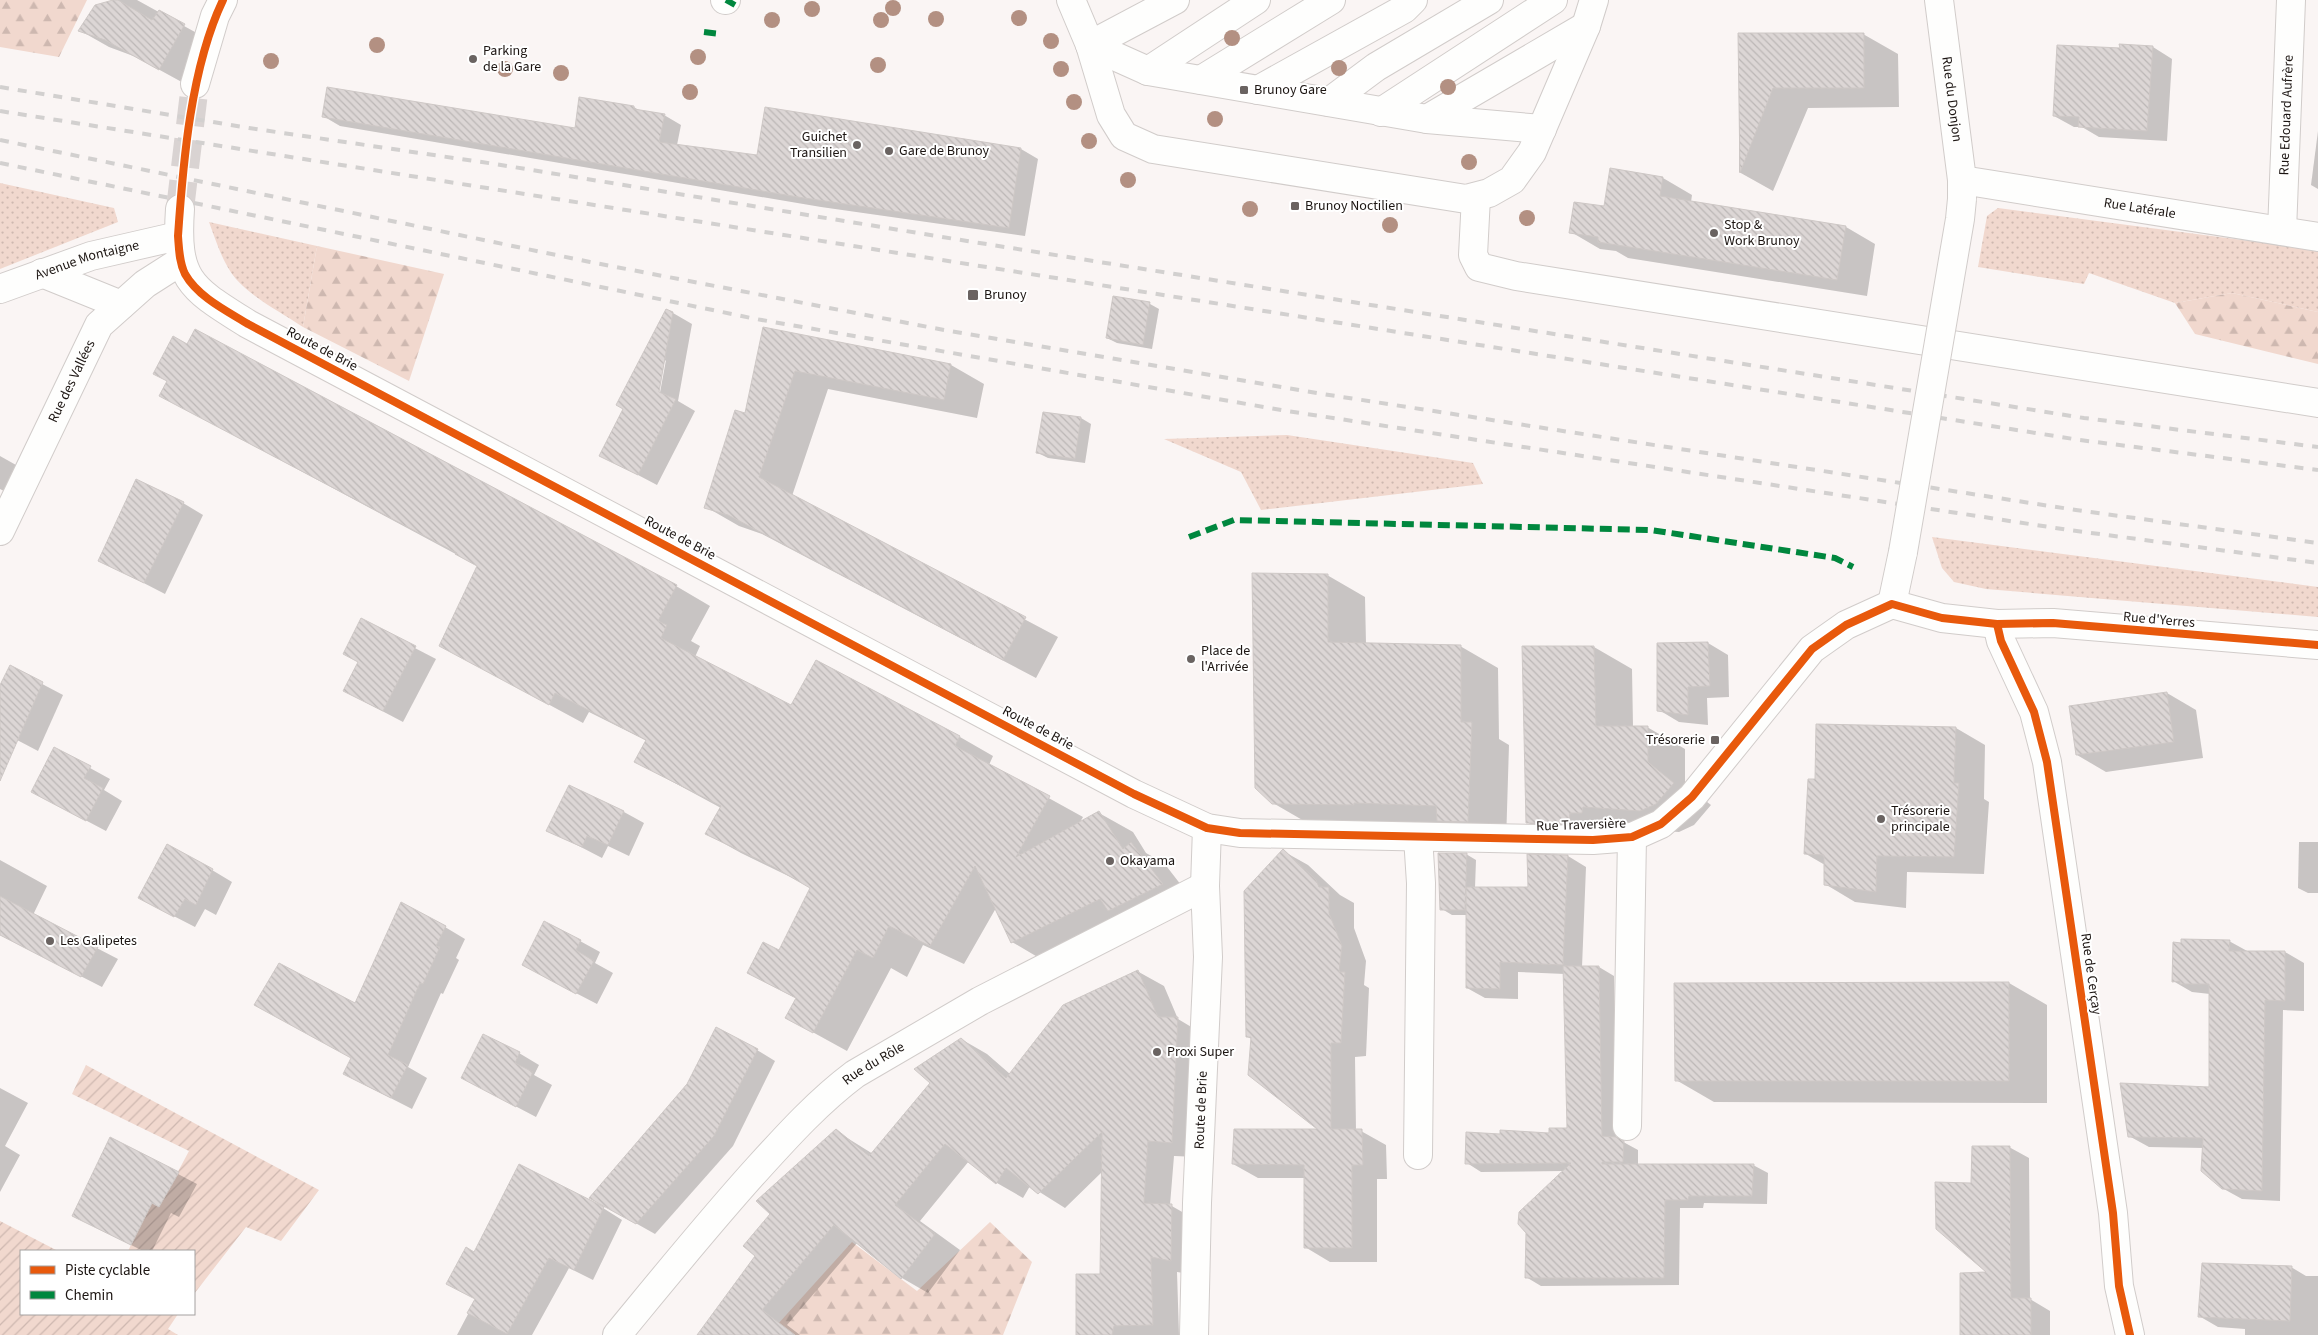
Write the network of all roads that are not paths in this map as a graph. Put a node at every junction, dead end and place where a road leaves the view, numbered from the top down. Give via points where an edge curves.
1 (223, 0) edge
2 (1071, 0) edge
3 (1175, 0) edge
4 (1256, 0) edge
5 (1331, 0) edge
6 (1413, 0) edge
7 (1489, 0) edge
8 (1553, 0) edge
9 (1594, 0) edge
10 (1939, 0) edge
11 (2291, 0) edge
12 (1586, 26) junction
13 (1090, 44) junction
14 (1148, 71) junction
15 (1201, 80) junction
16 (195, 84) tunnel mouth
17 (1258, 90) junction
18 (1329, 102) junction
19 (1382, 112) junction
20 (1427, 119) junction
21 (1542, 129) junction
22 (1962, 190) junction
23 (1476, 196) junction
24 (2282, 231) junction
25 (180, 236) junction
26 (2318, 237) edge
27 (42, 273) junction
28 (0, 289) edge
29 (121, 305) junction
30 (2318, 403) edge
31 (0, 531) edge
32 (1892, 604) junction
33 (1997, 624) junction
34 (2318, 646) edge
35 (1207, 828) junction
36 (1632, 836) junction
37 (1418, 837) junction
38 (1205, 886) junction
39 (1627, 1126) dead end
40 (1418, 1155) dead end
41 (617, 1335) edge
42 (1194, 1335) edge
43 (2130, 1335) edge

1 - 16 street via 215,16
2 - 13 street
3 - 13 street
4 - 14 street
5 - 15 street
6 - 17 street via 1404,9
7 - 18 street via 1376,67
8 - 19 street
9 - 12 street
10 - 22 street, Rue du Donjon
11 - 24 street, Rue Edouard Aufrère
12 - 20 street
12 - 21 street
13 - 14 street
13 - 23 street via 1111,115 1124,136 1153,149 1466,199
14 - 15 street
15 - 17 street
17 - 18 street
18 - 19 street
19 - 20 street
20 - 21 street
21 - 23 street via 1532,152 1512,180 1489,193
22 - 24 street, Rue Latérale via 2000,188
22 - 32 street, Rue du Donjon, bridge via 1958,229
23 - 30 street via 1473,255 1479,267 1516,276
24 - 26 street, Rue Latérale
25 - 27 street, Avenue Montaigne via 91,256
25 - 29 street, Rue des Vallées via 145,284
25 - 35 street, Route de Brie via 185,273 192,283 213,302 248,324 1134,794
27 - 28 street, Avenue Montaigne
27 - 29 street
29 - 31 street, Rue des Vallées via 99,324
32 - 33 street, Rue d'Yerres via 1942,618
32 - 36 street, Rue Traversière via 1846,626 1812,649 1692,797 1661,824
33 - 34 street, Rue d'Yerres via 2053,623
33 - 43 street, Rue de Cerçay via 2001,641 2034,712 2047,762 2113,1213 2119,1286
35 - 37 street, Rue Traversière via 1240,832
35 - 38 street, Route de Brie
36 - 37 street, Rue Traversière via 1593,840
36 - 39 street
37 - 40 street via 1421,884
38 - 41 street, Rue du Rôle via 980,1001 855,1074 795,1127 715,1216
38 - 42 street, Route de Brie via 1208,957

